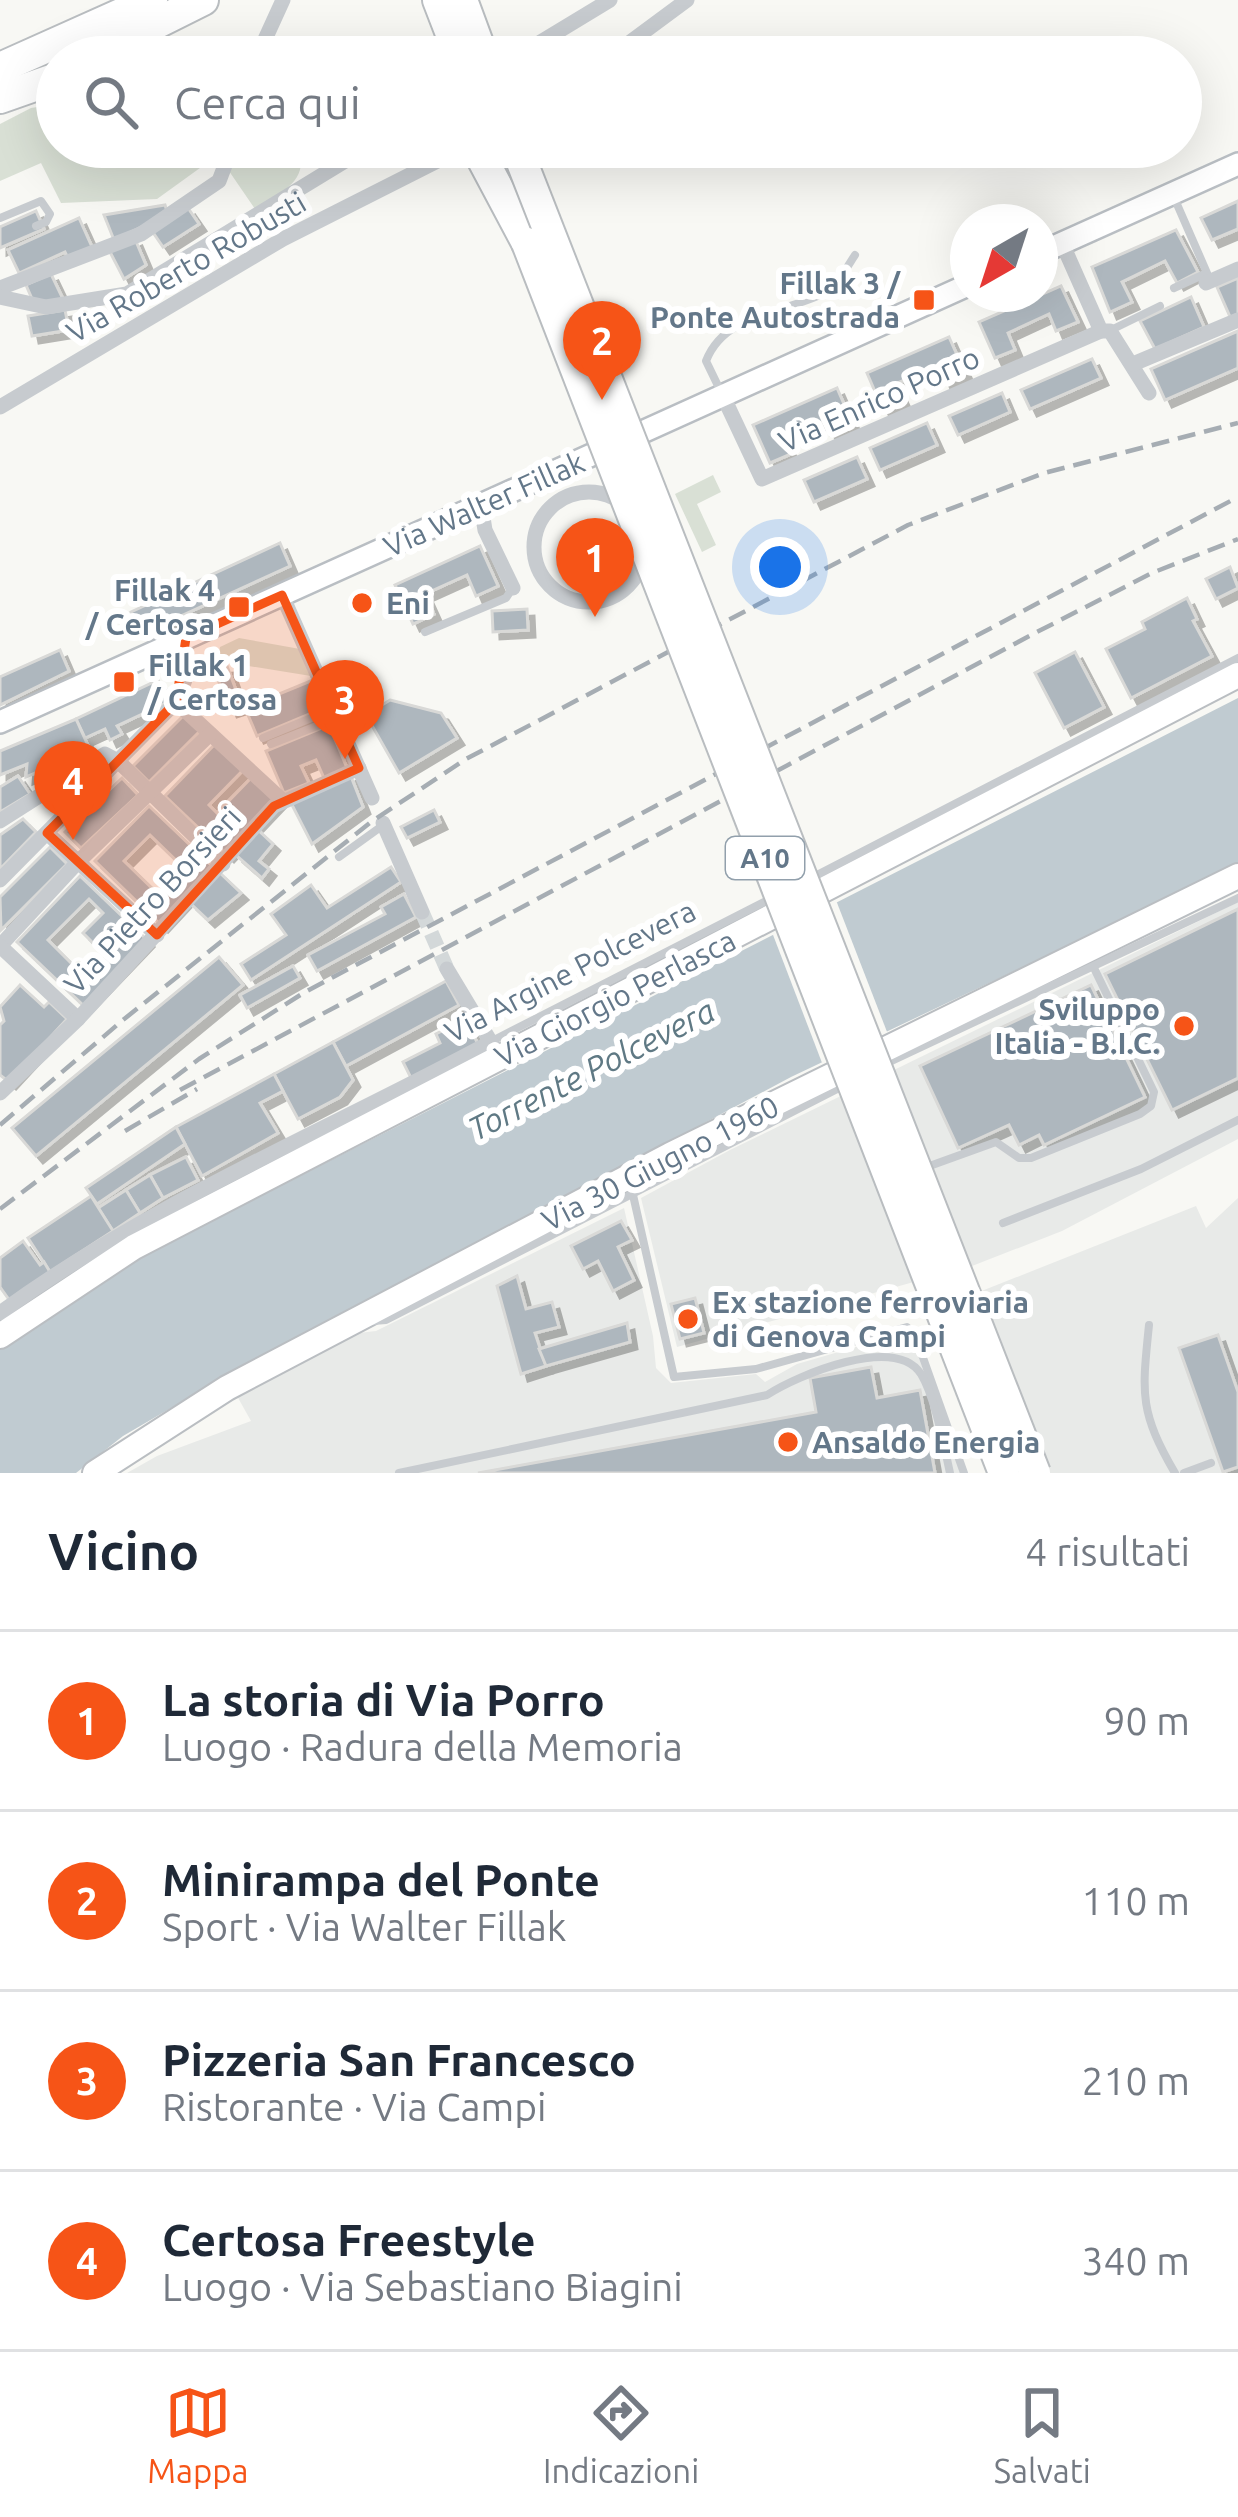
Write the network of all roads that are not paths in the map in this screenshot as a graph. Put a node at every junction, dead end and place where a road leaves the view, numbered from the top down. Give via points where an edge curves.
1 (152, 0) edge
2 (203, 0) edge
3 (229, 0) edge
4 (283, 0) edge
5 (438, 0) edge
6 (462, 0) edge
7 (610, 0) edge
8 (687, 0) edge
9 (72, 36) edge
10 (131, 36) edge
11 (166, 36) edge
12 (267, 36) edge
13 (452, 36) edge
14 (475, 36) edge
15 (551, 36) edge
16 (638, 36) edge
17 (36, 52) edge
18 (0, 68) edge
19 (36, 73) edge
20 (0, 77) edge
21 (36, 81) edge
22 (0, 98) edge
23 (1238, 164) edge
24 (224, 168) edge
25 (334, 168) edge
26 (423, 168) edge
27 (487, 168) edge
28 (501, 168) edge
29 (524, 168) edge
30 (1172, 194) junction
31 (0, 218) edge
32 (37, 226) dead end
33 (526, 243) junction
34 (1062, 243) junction
35 (1058, 245) edge
36 (855, 255) dead end
37 (1238, 269) edge
38 (1206, 283) dead end
39 (1174, 288) dead end
40 (0, 293) edge
41 (950, 293) edge
42 (1160, 306) dead end
43 (1238, 320) edge
44 (1106, 331) junction
45 (1133, 364) junction
46 (1149, 393) dead end
47 (723, 396) junction
48 (0, 407) edge
49 (482, 506) junction
50 (513, 588) joint
51 (282, 595) junction
52 (570, 599) joint
53 (425, 632) dead end
54 (186, 638) junction
55 (1238, 658) edge
56 (1238, 675) edge
57 (176, 702) junction
58 (335, 713) junction
59 (0, 722) edge
60 (211, 734) junction
61 (267, 741) dead end
62 (118, 761) junction
63 (358, 768) junction
64 (149, 794) junction
65 (372, 798) dead end
66 (282, 800) junction
67 (0, 821) edge
68 (383, 824) joint
69 (47, 833) junction
70 (340, 857) dead end
71 (78, 862) junction
72 (224, 864) junction
73 (1238, 876) edge
74 (0, 880) edge
75 (801, 884) dead end
76 (780, 894) dead end
77 (1238, 898) edge
78 (422, 913) tunnel mouth
79 (157, 935) junction
80 (0, 946) edge
81 (1094, 968) junction
82 (447, 969) tunnel mouth
83 (78, 1019) junction
84 (495, 1050) junction
85 (0, 1092) edge
86 (1238, 1120) edge
87 (906, 1174) dead end
88 (633, 1195) junction
89 (587, 1209) junction
90 (1003, 1223) dead end
91 (0, 1313) edge
92 (1149, 1325) dead end
93 (0, 1336) edge
94 (1211, 1463) dead end
95 (96, 1473) edge
96 (399, 1473) edge
97 (950, 1473) edge
98 (964, 1473) edge
99 (1004, 1473) edge
100 (1035, 1473) edge
101 (1175, 1473) edge
102 (1184, 1473) edge

1 - 9 highway
2 - 10 highway
3 - 11 highway
4 - 12 street
5 - 13 highway
6 - 14 highway
7 - 15 street
8 - 16 street
17 - 18 highway
19 - 20 highway
21 - 22 highway
23 - 30 main road
24 - 40 street via 219,181 141,234
25 - 40 street via 127,294 46,307
26 - 48 street, Via Roberto Robusti via 283,239
27 - 33 highway, A10
28 - 33 highway, A10
29 - 100 highway, A10, bridge
30 - 34 main road
30 - 39 lane via 1207,273
31 - 32 lane via 41,201 50,214
33 - 99 highway, A10, bridge
34 - 35 main road
34 - 44 street
36 - 47 lane via 830,290 728,329 713,344 706,361
37 - 38 street
41 - 47 main road, Via Walter Fillak
42 - 44 lane
43 - 45 street
44 - 45 street
44 - 47 street, Via Enrico Porro via 762,479
45 - 46 street
47 - 49 main road, Via Walter Fillak
49 - 50 street
49 - 51 main road, Via Walter Fillak
50 - 53 lane
51 - 54 main road, Via Walter Fillak
51 - 58 street
52 - 52 street via 543,578 537,528 558,501 608,495 642,532 641,566 604,601
54 - 57 street
54 - 59 main road, Via Walter Fillak
55 - 75 lane
56 - 84 main road, Via Giorgio Perlasca
57 - 60 street
57 - 62 street
58 - 61 lane
58 - 63 street
60 - 64 street
60 - 66 street
62 - 64 street
62 - 67 street via 105,754
62 - 69 street
63 - 65 street
63 - 66 street, Via Pietro Borsieri
64 - 71 street
64 - 72 street
66 - 72 street, Via Pietro Borsieri
68 - 70 lane
68 - 78 street
69 - 71 street
69 - 74 street
71 - 79 street
71 - 80 street
72 - 79 street, Via Pietro Borsieri
73 - 89 main road, Via 30 Giugno 1960
76 - 84 lane, Via Argine Polcevera
77 - 81 lane
79 - 83 street, Via Pietro Borsieri
80 - 83 street
81 - 87 lane via 1154,1092 1151,1106 1031,1158 996,1142
81 - 88 lane via 885,1064
82 - 84 street
83 - 85 street, Via Pietro Borsieri
84 - 91 street, Via Argine Polcevera via 238,1169 110,1239
84 - 93 main road, Via Giorgio Perlasca via 134,1247
86 - 90 lane
88 - 89 lane
88 - 98 lane via 670,1373 679,1379 756,1369 907,1327
89 - 95 main road, Via 30 Giugno 1960 via 227,1388
92 - 101 lane via 1142,1397
94 - 102 lane
96 - 97 lane via 766,1395 817,1369 882,1357 902,1358 922,1376

